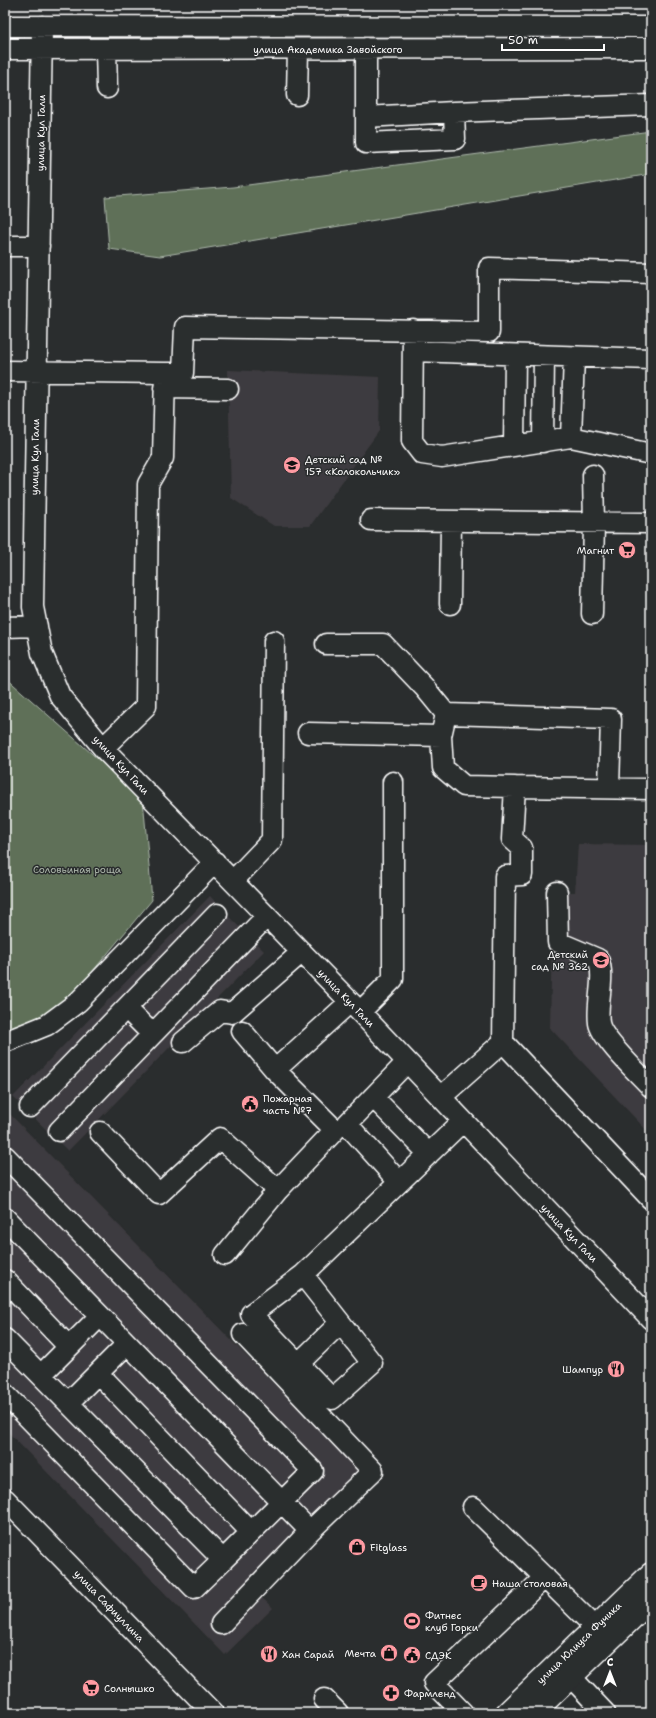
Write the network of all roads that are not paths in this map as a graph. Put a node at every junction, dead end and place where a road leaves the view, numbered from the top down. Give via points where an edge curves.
1 (5, 26) edge
2 (42, 26) junction
3 (651, 27) edge
4 (5, 48) edge
5 (366, 48) junction
6 (651, 48) edge
7 (42, 49) junction
8 (106, 49) junction
9 (298, 49) junction
10 (107, 88) dead end
11 (297, 95) dead end
12 (651, 105) edge
13 (454, 112) junction
14 (366, 117) junction
15 (5, 246) edge
16 (39, 246) junction
17 (651, 273) edge
18 (413, 330) junction
19 (413, 351) junction
20 (515, 355) junction
21 (544, 356) junction
22 (574, 357) junction
23 (651, 359) edge
24 (5, 371) edge
25 (37, 372) junction
26 (165, 381) junction
27 (228, 390) dead end
28 (571, 437) junction
29 (543, 442) junction
30 (514, 446) junction
31 (651, 454) edge
32 (593, 475) dead end
33 (371, 520) dead end
34 (451, 521) junction
35 (651, 523) edge
36 (594, 524) junction
37 (450, 604) dead end
38 (592, 614) dead end
39 (37, 626) junction
40 (5, 627) edge
41 (274, 641) dead end
42 (326, 644) dead end
43 (446, 714) junction
44 (308, 733) dead end
45 (441, 736) junction
46 (104, 748) junction
47 (393, 782) dead end
48 (515, 787) junction
49 (609, 788) junction
50 (651, 789) edge
51 (215, 862) junction
52 (233, 881) junction
53 (557, 892) dead end
54 (216, 914) dead end
55 (267, 916) junction
56 (302, 952) junction
57 (355, 1007) junction
58 (126, 1008) junction
59 (242, 1031) dead end
60 (152, 1034) junction
61 (5, 1042) edge
62 (183, 1042) dead end
63 (504, 1042) junction
64 (407, 1062) junction
65 (275, 1070) junction
66 (651, 1087) edge
67 (373, 1097) junction
68 (441, 1097) junction
69 (30, 1107) dead end
70 (463, 1121) junction
71 (59, 1131) dead end
72 (100, 1132) dead end
73 (429, 1154) junction
74 (5, 1156) edge
75 (399, 1182) junction
76 (278, 1190) junction
77 (651, 1199) edge
78 (5, 1218) edge
79 (225, 1255) dead end
80 (303, 1275) junction
81 (5, 1280) edge
82 (100, 1316) junction
83 (651, 1319) edge
84 (340, 1323) junction
85 (243, 1334) dead end
86 (5, 1339) edge
87 (127, 1344) junction
88 (69, 1347) junction
89 (298, 1364) junction
90 (98, 1373) junction
91 (41, 1375) junction
92 (5, 1394) edge
93 (68, 1403) junction
94 (5, 1499) edge
95 (281, 1502) junction
96 (473, 1507) dead end
97 (310, 1531) junction
98 (252, 1532) junction
99 (223, 1560) junction
100 (651, 1574) edge
101 (545, 1577) junction
102 (651, 1600) edge
103 (221, 1624) dead end
104 (595, 1627) junction
105 (571, 1677) junction
106 (324, 1699) dead end
107 (212, 1713) edge
108 (338, 1713) edge
109 (463, 1713) edge
110 (507, 1713) edge
111 (533, 1713) edge
112 (604, 1713) edge

1 - 2 street
2 - 3 street
2 - 7 street, улица Кул Гали
4 - 7 street, улица Академика Завойского
5 - 6 street, улица Академика Завойского
5 - 9 street, улица Академика Завойского
5 - 14 street
7 - 8 street, улица Академика Завойского
7 - 16 street, улица Кул Гали
8 - 9 street, улица Академика Завойского
8 - 10 street
9 - 11 street
12 - 13 street
13 - 14 street
13 - 14 street via 455,139 366,143
15 - 16 street
16 - 25 street, улица Кул Гали
17 - 18 street via 489,268 489,332
18 - 19 street
18 - 26 street via 185,327 183,373
19 - 20 street
19 - 30 street via 412,441 422,454 442,457
20 - 21 street
20 - 30 street
21 - 22 street
21 - 29 street
22 - 23 street
22 - 28 street
24 - 25 street
25 - 26 street
25 - 39 street, улица Кул Гали via 33,607
26 - 27 street
26 - 46 street via 163,458 148,484 146,706
28 - 29 street
28 - 31 street
29 - 30 street
32 - 36 street
33 - 34 street
34 - 36 street
34 - 37 street
35 - 36 street
36 - 38 street
39 - 40 street
39 - 46 street, улица Кул Гали via 42,653 60,696
41 - 52 street via 272,840
42 - 43 street via 383,644
43 - 45 street
43 - 49 street via 611,719
44 - 45 street
45 - 48 street via 442,768 464,786
46 - 51 street, улица Кул Гали
47 - 57 street via 394,979
48 - 49 street
48 - 63 street via 512,839 522,848 522,875 505,876
49 - 50 street
51 - 52 street, улица Кул Гали
51 - 61 street via 78,1002 47,1025
52 - 55 street, улица Кул Гали
53 - 66 street via 558,942 598,959 601,966 599,1025 607,1038
54 - 58 street
55 - 56 street, улица Кул Гали
55 - 60 street
56 - 57 street, улица Кул Гали
56 - 62 street via 232,1013 220,1011
57 - 64 street, улица Кул Гали
57 - 65 street
58 - 60 street
58 - 69 street
59 - 65 street
60 - 71 street
63 - 68 street
63 - 77 street
64 - 67 street
64 - 68 street, улица Кул Гали
65 - 76 street via 335,1130
67 - 73 street
67 - 75 street via 347,1124
68 - 70 street, улица Кул Гали
70 - 73 street
70 - 83 street, улица Кул Гали
72 - 76 street via 159,1194 220,1138
73 - 75 street
74 - 95 street via 314,1471
75 - 80 street
76 - 79 street
78 - 82 street
80 - 84 street
80 - 89 street via 251,1314
81 - 88 street
82 - 87 street
82 - 88 street
84 - 89 street
84 - 89 street via 372,1363 332,1398
85 - 97 street via 373,1471
86 - 91 street
87 - 90 street
87 - 95 street
88 - 91 street
90 - 93 street
90 - 98 street
91 - 93 street
92 - 99 street via 194,1588
93 - 99 street
94 - 107 street, улица Сафиуллина
95 - 97 street
95 - 98 street
96 - 101 street
97 - 103 street
98 - 99 street
100 - 104 main road, улица Юлиуса Фучика
101 - 104 street
101 - 109 street via 434,1683
102 - 105 main road, улица Юлиуса Фучика
104 - 110 main road, улица Юлиуса Фучика
105 - 111 main road, улица Юлиуса Фучика
105 - 112 street
106 - 108 street

